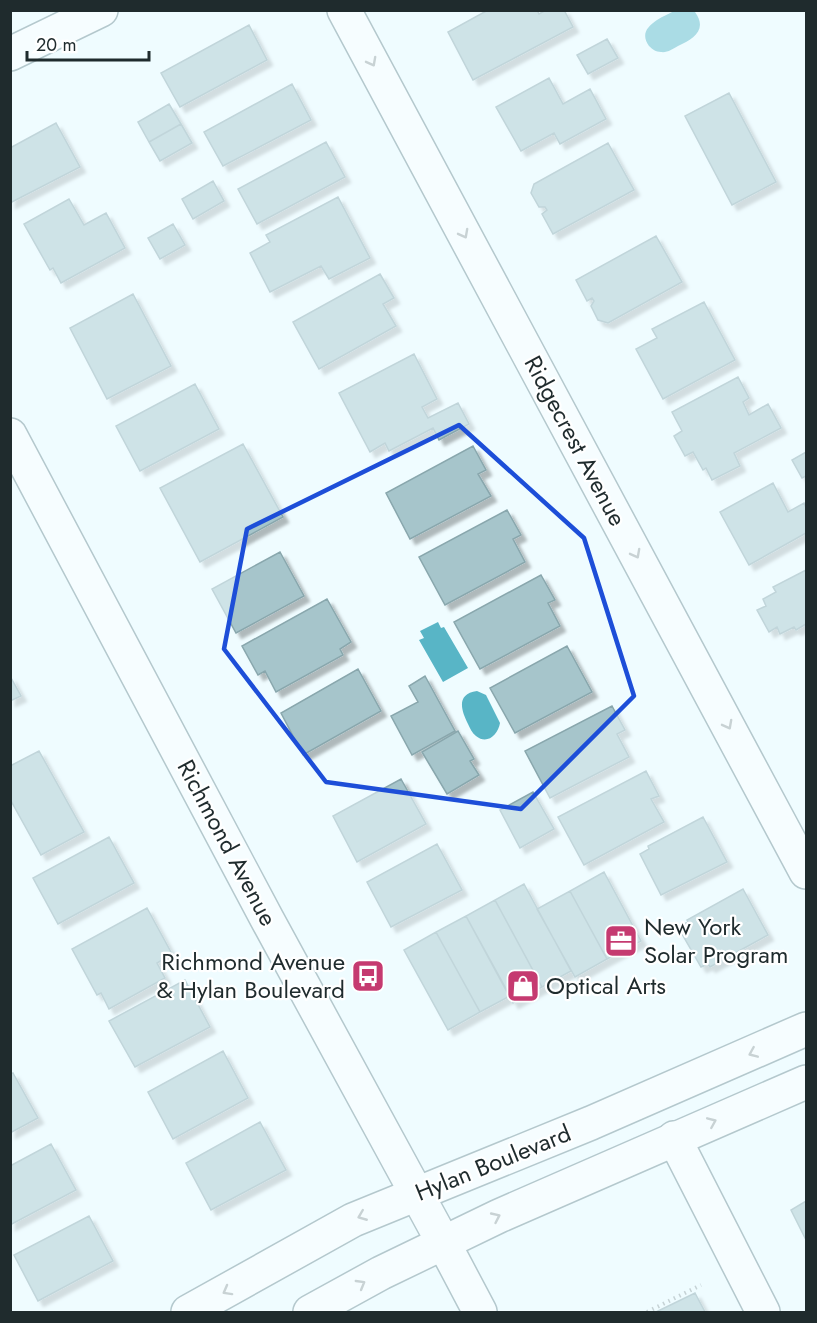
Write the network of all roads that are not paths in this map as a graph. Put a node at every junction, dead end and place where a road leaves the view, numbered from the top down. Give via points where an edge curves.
1 (101, 10) edge
2 (344, 10) edge
3 (10, 54) edge
4 (10, 435) edge
5 (807, 872) edge
6 (807, 1029) edge
7 (807, 1082) edge
8 (674, 1138) junction
9 (417, 1195) junction
10 (443, 1242) junction
11 (188, 1312) edge
12 (310, 1312) edge
13 (480, 1312) edge
14 (763, 1312) edge

1 - 3 main road
2 -> 5 main road, Ridgecrest Avenue
4 - 9 main road, Richmond Avenue
6 -> 9 main road, Hylan Boulevard
8 -> 7 main road, Hylan Boulevard
10 -> 8 main road, Hylan Boulevard
8 - 14 main road
9 - 10 main road, Richmond Avenue
9 -> 11 main road, Hylan Boulevard via 353,1220
12 -> 10 main road, Hylan Boulevard
10 - 13 main road, Richmond Avenue

